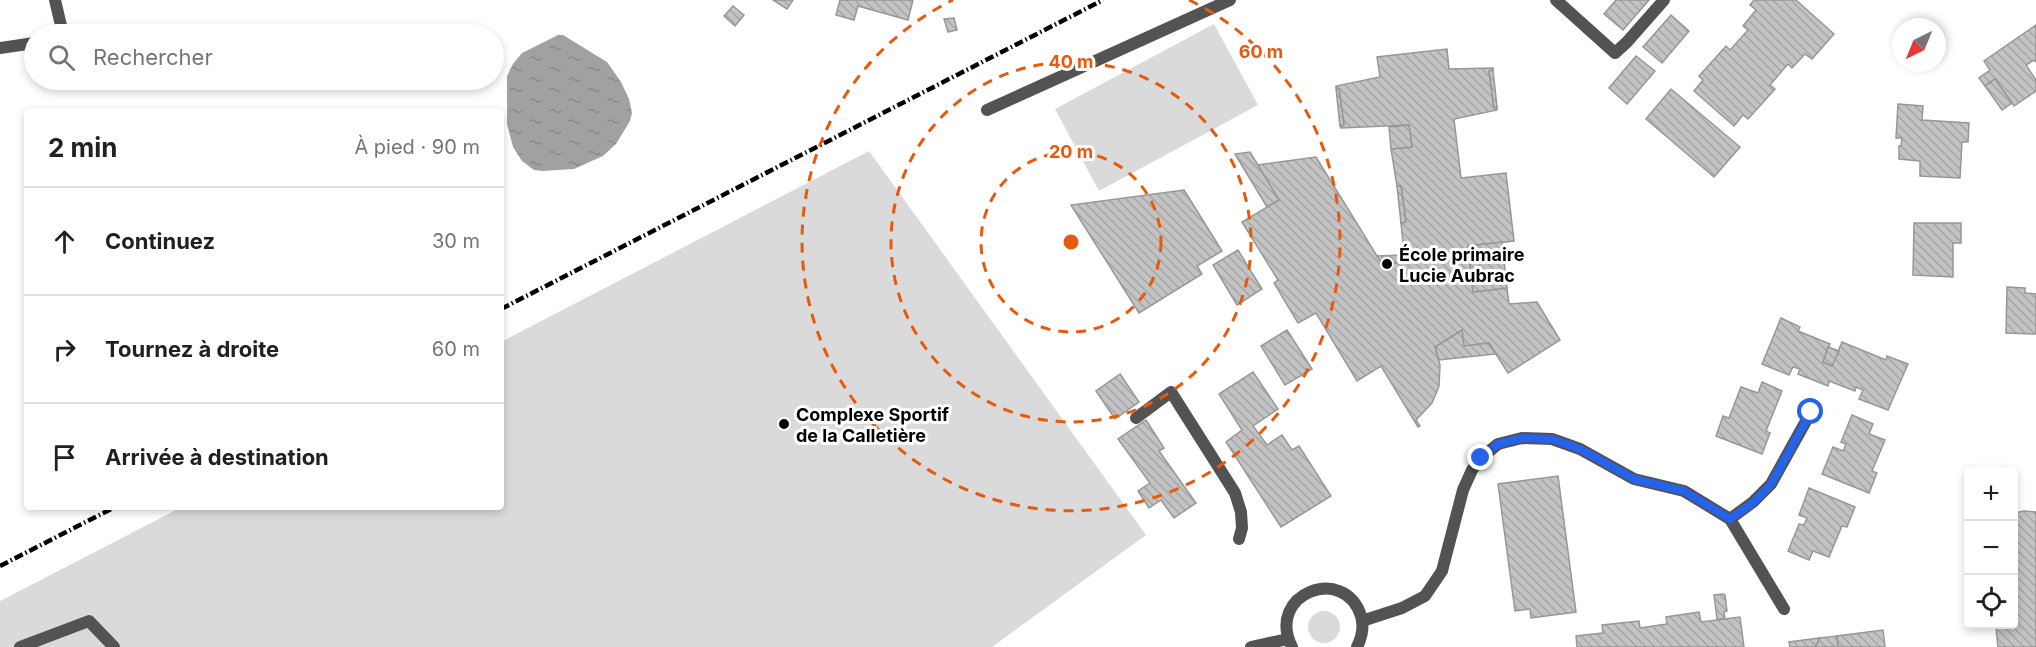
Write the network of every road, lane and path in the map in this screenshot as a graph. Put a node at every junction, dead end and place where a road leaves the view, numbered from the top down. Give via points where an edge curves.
1 (55, 0) edge
2 (1230, 0) edge
3 (1556, 0) edge
4 (1664, 0) edge
5 (61, 24) edge
6 (24, 44) edge
7 (0, 48) edge
8 (987, 110) dead end
9 (1811, 412) dead end
10 (1136, 418) dead end
11 (1730, 519) junction
12 (1239, 538) dead end
13 (1784, 609) dead end
14 (1362, 621) junction
15 (1290, 643) edge
16 (20, 647) edge
17 (114, 647) edge
18 (1251, 647) edge
19 (1357, 647) edge

1 - 5 street
2 - 8 street
3 - 4 street via 1615,52
6 - 7 street
9 - 11 street via 1771,484
10 - 12 street via 1171,392 1235,493 1242,528
11 - 13 street
11 - 14 street via 1684,491 1634,479 1580,449 1552,439 1522,438 1498,444 1472,470 1442,571 1425,596
14 - 15 street via 1348,597 1330,589 1311,591 1302,595 1290,610 1286,630
14 - 19 street
15 - 18 street
16 - 17 street via 89,621

